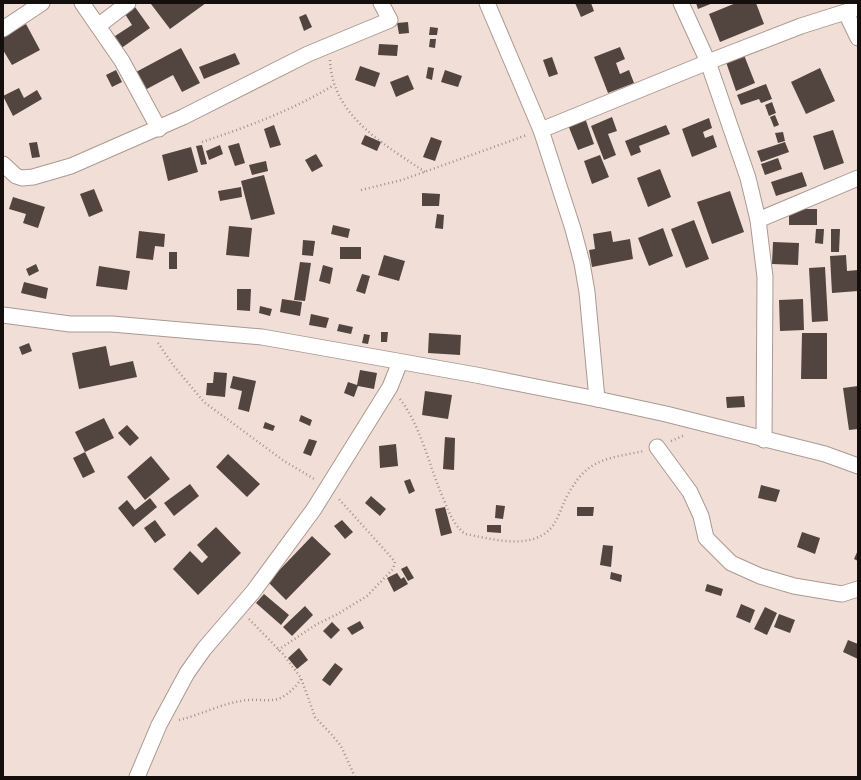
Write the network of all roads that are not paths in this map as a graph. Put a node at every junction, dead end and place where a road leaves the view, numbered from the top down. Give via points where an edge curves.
1 (42, 3) edge
2 (82, 3) edge
3 (128, 3) edge
4 (381, 3) edge
5 (487, 3) edge
6 (681, 3) edge
7 (852, 10) edge
8 (98, 26) junction
9 (3, 29) edge
10 (858, 38) edge
11 (708, 62) junction
12 (159, 128) junction
13 (541, 130) junction
14 (3, 164) edge
15 (858, 178) edge
16 (758, 220) junction
17 (3, 315) edge
18 (400, 362) junction
19 (597, 399) junction
20 (764, 440) junction
21 (657, 447) road end
22 (858, 466) edge
23 (858, 589) edge
24 (137, 777) edge

1 - 9 street
2 - 8 street
3 - 8 street
4 - 12 street via 390,20 308,54 208,106
5 - 13 street
6 - 11 street
7 - 10 street
7 - 11 street via 801,26
8 - 12 street via 122,61
11 - 13 street
11 - 16 street via 748,178
12 - 14 street via 71,166 33,177 16,176
13 - 19 street via 582,263
15 - 16 street
16 - 20 street via 765,277
17 - 18 street via 70,324 112,324 262,337
18 - 19 street
18 - 24 street via 390,387 314,509 253,592 188,673 159,726
19 - 20 street
20 - 22 street via 825,454
21 - 23 street via 690,492 701,516 706,538 731,563 760,576 794,586 842,594

